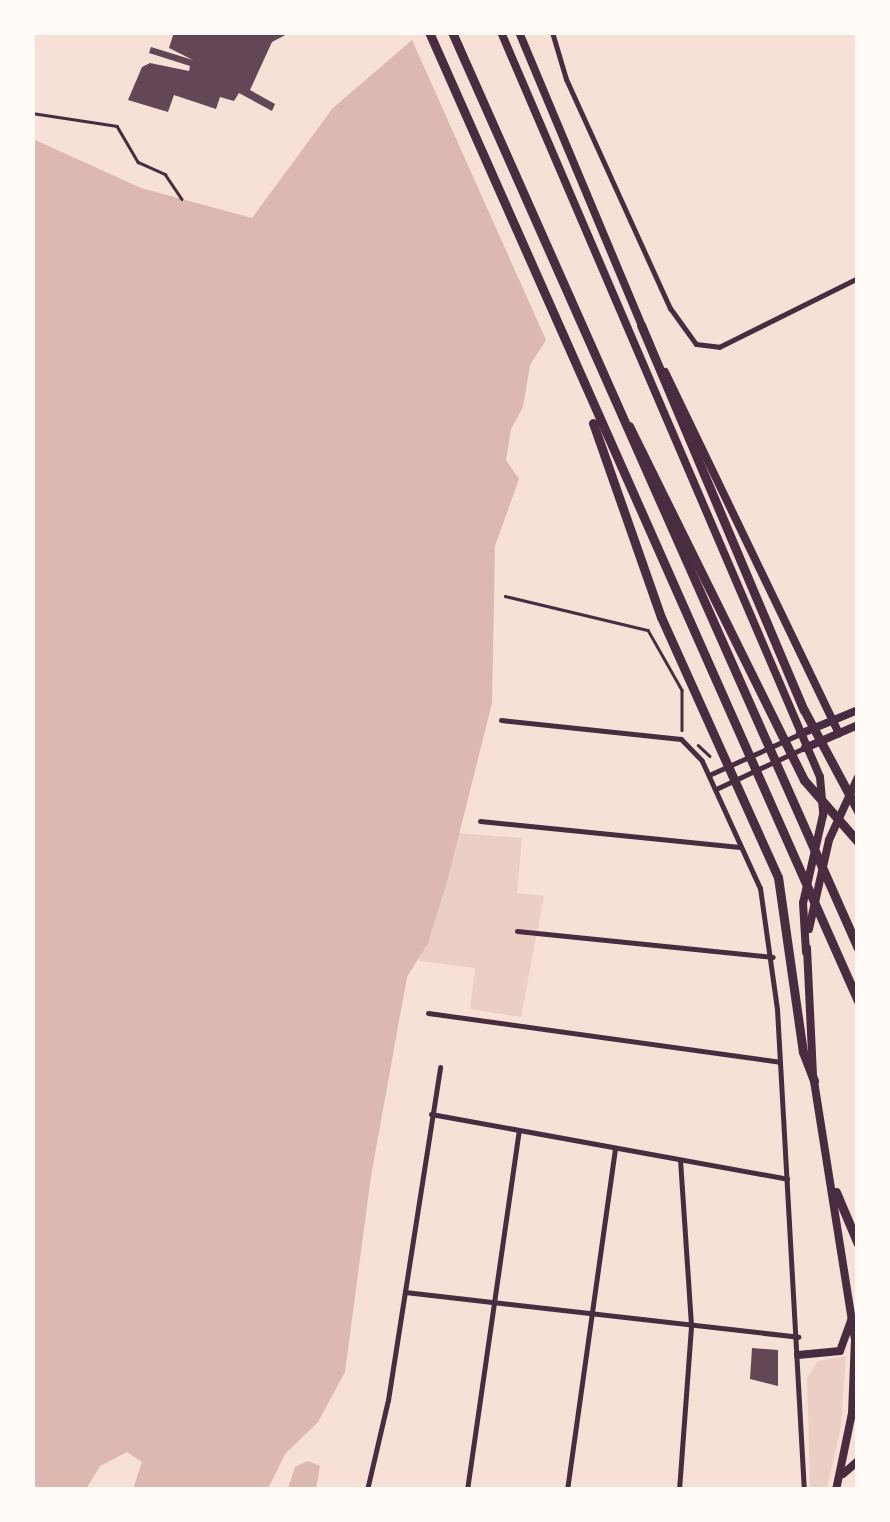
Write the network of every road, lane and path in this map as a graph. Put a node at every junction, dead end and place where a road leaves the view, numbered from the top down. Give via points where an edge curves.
1 (428, 32) edge
2 (452, 32) edge
3 (501, 32) edge
4 (519, 32) edge
5 (552, 32) edge
6 (32, 112) edge
7 (182, 198) dead end
8 (858, 278) edge
9 (640, 325) junction
10 (599, 372) junction
11 (582, 386) junction
12 (505, 596) dead end
13 (858, 710) edge
14 (501, 720) dead end
15 (833, 721) junction
16 (858, 725) edge
17 (682, 732) dead end
18 (839, 733) junction
19 (800, 734) junction
20 (696, 743) dead end
21 (805, 748) junction
22 (710, 756) dead end
23 (709, 776) junction
24 (858, 777) edge
25 (716, 789) junction
26 (856, 808) edge
27 (480, 821) dead end
28 (858, 842) edge
29 (741, 847) junction
30 (517, 931) dead end
31 (858, 948) edge
32 (806, 952) junction
33 (773, 957) junction
34 (858, 1001) edge
35 (428, 1013) dead end
36 (780, 1062) junction
37 (440, 1067) dead end
38 (814, 1082) junction
39 (431, 1114) junction
40 (518, 1130) junction
41 (615, 1148) junction
42 (680, 1160) junction
43 (788, 1179) junction
44 (836, 1192) junction
45 (858, 1244) edge
46 (405, 1292) junction
47 (494, 1302) junction
48 (853, 1306) junction
49 (590, 1313) junction
50 (691, 1325) junction
51 (798, 1337) junction
52 (798, 1355) junction
53 (856, 1356) edge
54 (858, 1460) edge
55 (839, 1479) junction
56 (367, 1490) edge
57 (467, 1490) edge
58 (567, 1490) edge
59 (680, 1490) edge
60 (804, 1490) edge
61 (836, 1490) edge

1 - 11 highway
2 - 10 highway
3 - 19 main road
4 - 9 main road
5 - 8 street via 566,79 672,312 692,340 703,348 719,346
6 - 7 path via 117,126 138,162 165,174
9 - 15 main road via 732,501
9 - 26 highway via 804,710
10 - 28 highway via 811,791
10 - 31 highway
11 - 34 highway
11 - 38 highway via 661,617 781,886 802,1052
12 - 17 path via 648,630 682,690
13 - 15 main road
14 - 23 street via 667,733 688,744
15 - 18 main road
15 - 19 main road
16 - 18 main road
18 - 21 main road
19 - 21 main road
19 - 23 street
20 - 22 path
21 - 25 street
21 - 32 main road via 820,777 824,805 803,903
23 - 25 street
24 - 32 main road via 828,840
25 - 29 street
27 - 29 street
29 - 33 street via 765,901
30 - 33 street
32 - 38 main road
33 - 36 street
35 - 36 street
36 - 43 street
37 - 39 street
38 - 44 main road
39 - 40 street
39 - 46 street
40 - 41 street
40 - 47 street
41 - 42 street
41 - 49 street
42 - 43 street
42 - 50 street
43 - 51 street
44 - 45 highway
44 - 48 main road
46 - 47 street
46 - 56 street
47 - 49 street
47 - 57 street
48 - 52 main road via 840,1351
48 - 53 main road
49 - 50 street
49 - 58 street
50 - 51 street
50 - 59 street
51 - 52 street
52 - 60 street
53 - 55 main road
54 - 55 main road
55 - 61 main road

